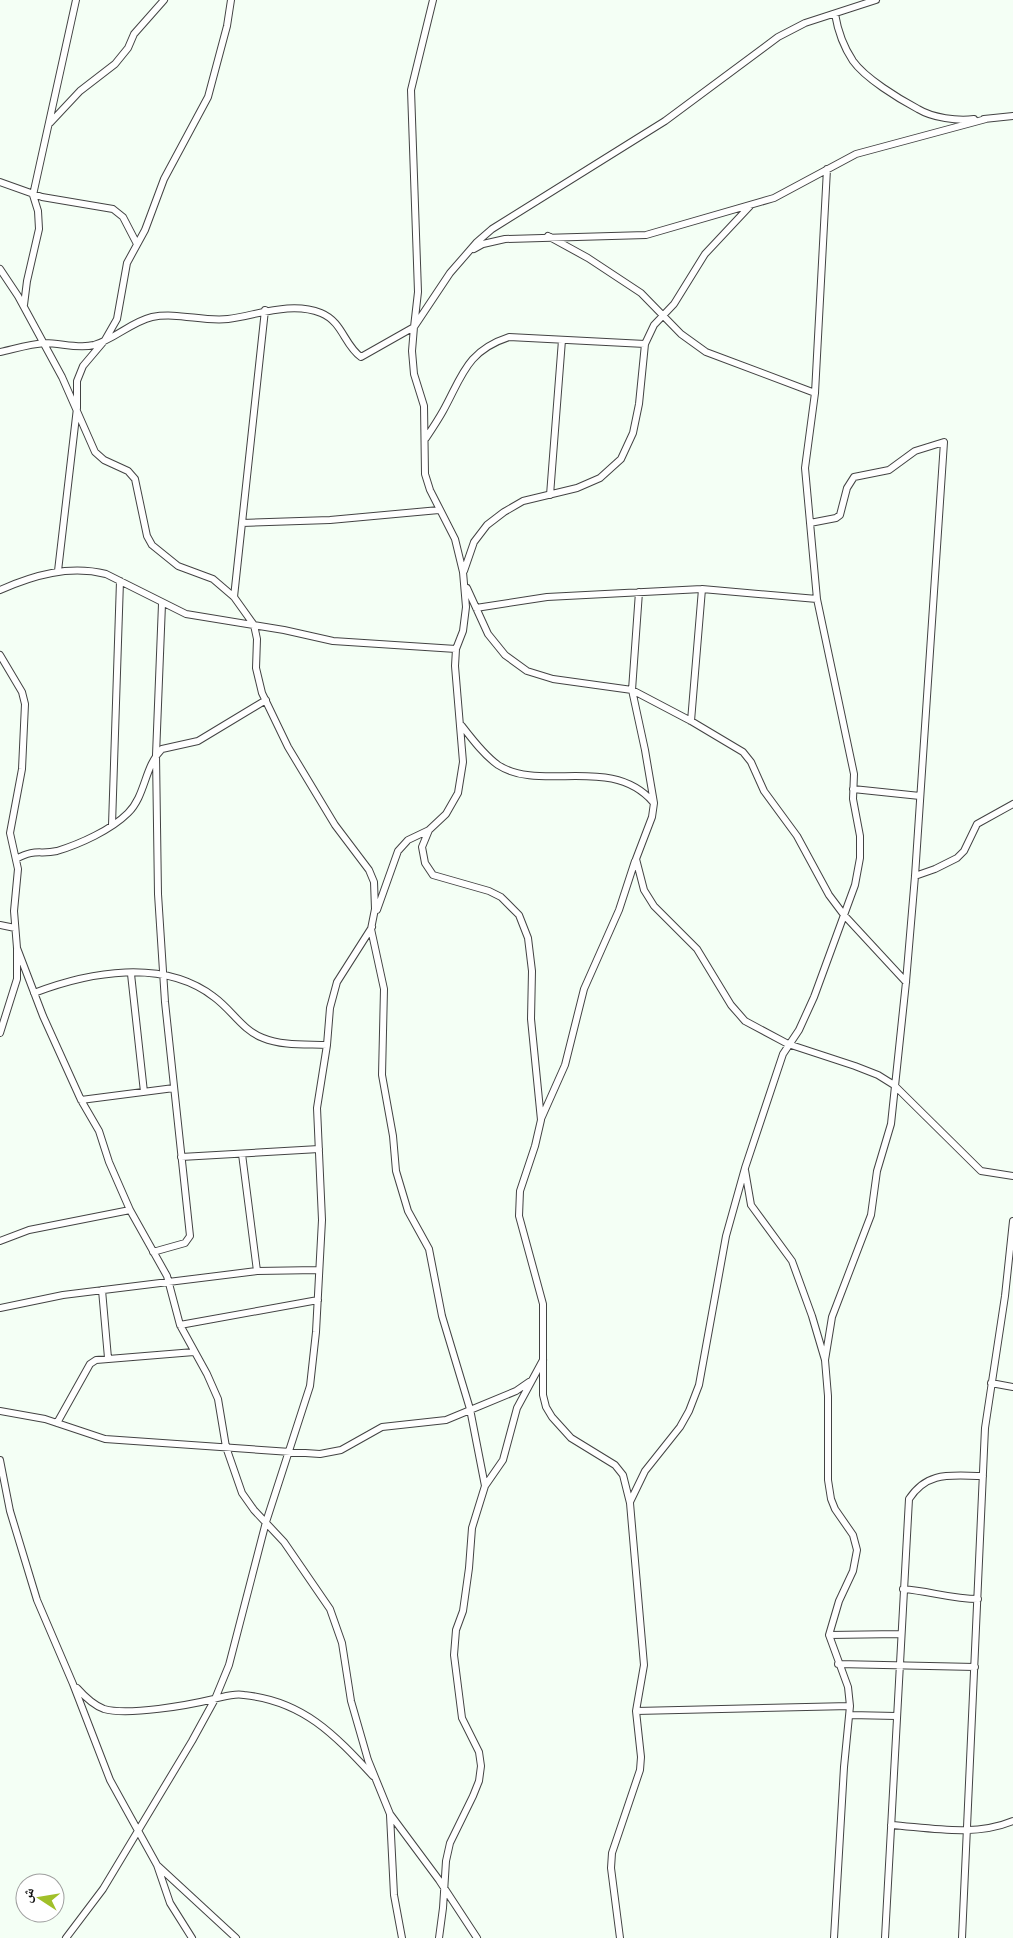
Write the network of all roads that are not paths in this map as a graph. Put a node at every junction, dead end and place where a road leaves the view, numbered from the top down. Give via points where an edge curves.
1 (76, 0) edge
2 (164, 0) edge
3 (230, 0) edge
4 (433, 0) edge
5 (876, 0) edge
6 (835, 14) junction
7 (1013, 116) edge
8 (986, 119) junction
9 (49, 124) junction
10 (826, 170) junction
11 (0, 182) edge
12 (33, 195) junction
13 (752, 204) junction
14 (548, 236) junction
15 (137, 244) junction
16 (473, 250) junction
17 (0, 269) edge
18 (24, 306) junction
19 (265, 310) junction
20 (664, 315) junction
21 (414, 327) junction
22 (106, 340) junction
23 (562, 340) junction
24 (44, 343) junction
25 (645, 344) junction
26 (0, 352) edge
27 (815, 393) junction
28 (77, 408) junction
29 (426, 438) junction
30 (550, 494) junction
31 (440, 510) junction
32 (242, 523) junction
33 (810, 523) junction
34 (58, 571) junction
35 (463, 572) junction
36 (120, 581) junction
37 (465, 585) junction
38 (0, 590) edge
39 (702, 590) junction
40 (639, 592) junction
41 (234, 597) junction
42 (817, 599) junction
43 (162, 604) junction
44 (476, 608) junction
45 (254, 625) junction
46 (456, 649) junction
47 (0, 655) edge
48 (632, 690) junction
49 (266, 700) junction
50 (691, 721) junction
51 (461, 725) junction
52 (156, 755) junction
53 (853, 789) junction
54 (920, 796) junction
55 (654, 803) junction
56 (1013, 804) edge
57 (112, 825) junction
58 (429, 830) junction
59 (636, 859) junction
60 (16, 860) junction
61 (915, 876) junction
62 (844, 915) junction
63 (0, 925) edge
64 (15, 928) junction
65 (371, 929) junction
66 (18, 948) junction
67 (131, 974) junction
68 (162, 974) junction
69 (906, 982) junction
70 (34, 993) junction
71 (0, 1033) edge
72 (788, 1044) junction
73 (328, 1045) junction
74 (894, 1085) junction
75 (174, 1088) junction
76 (144, 1092) junction
77 (81, 1100) junction
78 (541, 1120) junction
79 (319, 1149) junction
80 (242, 1154) junction
81 (181, 1157) junction
82 (745, 1168) junction
83 (1013, 1176) edge
84 (130, 1210) junction
85 (1013, 1221) edge
86 (0, 1241) edge
87 (153, 1252) junction
88 (318, 1270) junction
89 (257, 1271) junction
90 (170, 1282) junction
91 (102, 1290) junction
92 (318, 1300) junction
93 (0, 1308) edge
94 (180, 1325) junction
95 (194, 1352) junction
96 (108, 1358) junction
97 (544, 1358) junction
98 (825, 1360) junction
99 (532, 1380) junction
100 (991, 1383) junction
101 (1013, 1387) edge
102 (470, 1409) junction
103 (0, 1411) edge
104 (57, 1423) junction
105 (226, 1447) junction
106 (288, 1453) junction
107 (0, 1460) edge
108 (983, 1476) junction
109 (485, 1486) junction
110 (630, 1504) junction
111 (266, 1522) junction
112 (902, 1589) junction
113 (978, 1599) junction
114 (900, 1634) junction
115 (829, 1635) junction
116 (838, 1664) junction
117 (899, 1665) junction
118 (975, 1668) junction
119 (73, 1684) junction
120 (215, 1699) junction
121 (850, 1706) junction
122 (636, 1711) junction
123 (850, 1715) junction
124 (896, 1716) junction
125 (375, 1778) junction
126 (390, 1814) junction
127 (1013, 1821) edge
128 (891, 1825) junction
129 (136, 1830) junction
130 (966, 1831) junction
131 (157, 1865) junction
132 (444, 1888) junction
133 (74, 1927) junction
134 (66, 1938) edge
135 (74, 1938) edge
136 (192, 1938) edge
137 (236, 1938) edge
138 (402, 1938) edge
139 (438, 1938) edge
140 (477, 1938) edge
141 (620, 1938) edge
142 (834, 1938) edge
143 (885, 1938) edge
144 (962, 1938) edge

1 - 9 street
2 - 9 street via 134,34 128,48 114,64 80,91
3 - 15 street via 219,60 208,97 164,179
4 - 21 street via 411,90 418,292
5 - 6 street
6 - 8 street via 839,36 854,62 875,82 919,110 946,118
6 - 16 street via 778,36 664,120 492,229
7 - 8 street
8 - 10 street via 933,135 886,144 856,154
9 - 12 street
10 - 13 street via 774,198
10 - 27 street
11 - 12 street
12 - 15 street via 113,209 123,217
12 - 18 street via 39,229
13 - 14 street via 646,235
13 - 20 street via 705,254
14 - 16 street via 505,239
14 - 20 street via 641,293
15 - 22 street via 126,268 119,315
16 - 21 street via 445,280
17 - 18 street
18 - 24 street
19 - 21 street via 312,310 327,316 338,324 361,357
19 - 22 street via 228,319 153,317
19 - 32 street
20 - 25 street via 654,325
20 - 27 street via 681,334 706,352
21 - 29 street via 414,374 424,406
22 - 24 street via 92,346
22 - 28 street via 83,366 77,381
23 - 25 street
23 - 29 street via 508,337 483,349 464,368
23 - 30 street
24 - 26 street
24 - 28 street
25 - 30 street via 639,404 632,433 620,459 600,478 577,488
27 - 33 street via 805,468
28 - 34 street
28 - 41 street via 95,452 128,471 135,479 147,536 152,545 178,566 213,578
29 - 31 street via 425,474
30 - 35 street via 523,501 487,525 474,542
31 - 32 street via 330,520
31 - 35 street via 455,539
32 - 41 street
33 - 42 street
33 - 54 street via 840,515 847,488 854,476 889,470 915,451 944,442
34 - 36 street via 93,571
34 - 38 street
35 - 37 street
36 - 43 street
36 - 57 street
37 - 44 street
37 - 46 street via 463,631
39 - 40 street
39 - 42 street
39 - 50 street
40 - 44 street via 548,597
40 - 48 street
41 - 45 street
42 - 53 street via 854,774
43 - 45 street via 186,614
43 - 52 street
44 - 48 street via 488,634 504,655 527,671 553,679
45 - 46 street via 333,641
45 - 49 street via 256,675
46 - 51 street via 455,692
47 - 60 street via 22,692 25,704 22,769 10,833
48 - 50 street
48 - 55 street
49 - 52 street via 198,742 171,746
49 - 65 street via 288,747 330,817 369,870 375,898
50 - 62 street via 743,752 751,762 764,791 785,817 817,875
51 - 55 street via 488,756 508,770 616,780 633,785
51 - 58 street via 463,762 458,793 446,814
52 - 57 street via 138,801
52 - 68 street
53 - 54 street
53 - 62 street via 860,858
54 - 61 street
55 - 59 street
56 - 61 street via 977,824 958,858
57 - 60 street via 58,850 29,852
58 - 65 street via 408,840 398,851
58 - 78 street via 422,847 425,863 433,875 501,897 515,910 524,926 531,950 532,1019
59 - 72 street via 644,890 654,906 697,949 737,1014 755,1028
59 - 78 street via 620,910 584,989 565,1065
60 - 64 street
61 - 69 street
62 - 69 street
62 - 72 street via 814,997 799,1030
63 - 64 street
64 - 66 street
65 - 73 street via 332,994
65 - 102 street via 384,989 382,1075 396,1171 408,1211 429,1249 442,1316
66 - 70 street
66 - 71 street via 16,987
67 - 68 street
67 - 70 street via 73,980
67 - 76 street
68 - 73 street via 196,985 215,997 249,1032 265,1040
68 - 75 street
69 - 74 street
70 - 77 street
72 - 74 street via 855,1066
72 - 82 street
73 - 79 street via 317,1108
74 - 83 street via 981,1170
74 - 98 street via 891,1124 879,1164 871,1215 832,1317
75 - 76 street
75 - 81 street
76 - 77 street
77 - 84 street via 99,1132
78 - 97 street via 518,1205 543,1304
79 - 80 street
79 - 88 street via 322,1220
80 - 81 street
80 - 89 street
81 - 87 street via 190,1236 185,1243
82 - 98 street via 751,1205 792,1261
82 - 110 street via 726,1236 698,1385 680,1427 645,1471
84 - 86 street via 29,1230
84 - 87 street
85 - 100 street
87 - 90 street
88 - 89 street
88 - 92 street
89 - 90 street
90 - 91 street
90 - 94 street
91 - 93 street
91 - 96 street
92 - 94 street
92 - 106 street via 310,1386
94 - 95 street
95 - 96 street
95 - 105 street via 208,1374 218,1400
96 - 104 street via 90,1364
97 - 99 street
97 - 110 street via 543,1396 552,1417 571,1438 615,1465 623,1475
98 - 115 street via 830,1490 835,1508 853,1535 858,1550
99 - 102 street via 516,1391
99 - 109 street via 517,1408 503,1460
100 - 101 street
100 - 108 street via 984,1428
102 - 106 street via 446,1420 382,1427 341,1450 320,1454
102 - 109 street
103 - 104 street
104 - 105 street via 105,1440
105 - 106 street
105 - 111 street via 242,1492
106 - 111 street
107 - 119 street via 10,1510 36,1600
108 - 112 street via 934,1477 915,1490 909,1499
108 - 113 street
109 - 132 street via 472,1528 470,1568 463,1611 456,1630 454,1655 462,1718 479,1752 481,1766 473,1796 450,1843
110 - 122 street via 644,1665
111 - 120 street via 229,1665
111 - 125 street via 284,1542 330,1609 342,1643 351,1701
112 - 113 street
112 - 114 street
113 - 118 street
114 - 115 street
114 - 117 street
115 - 116 street
116 - 117 street
116 - 121 street via 848,1687
117 - 118 street
117 - 124 street
118 - 130 street
119 - 120 street via 94,1704 118,1711 179,1706
119 - 129 street via 110,1780
120 - 125 street via 243,1694 301,1712 325,1728
120 - 129 street
121 - 122 street
121 - 123 street
122 - 141 street via 640,1770 612,1853
123 - 124 street
123 - 142 street
124 - 128 street
125 - 126 street
126 - 132 street
126 - 138 street via 394,1895
127 - 130 street
128 - 130 street
128 - 143 street
129 - 131 street
129 - 133 street via 103,1889
130 - 144 street
131 - 136 street via 170,1902
131 - 137 street
132 - 139 street
132 - 140 street
133 - 134 street
133 - 135 street

